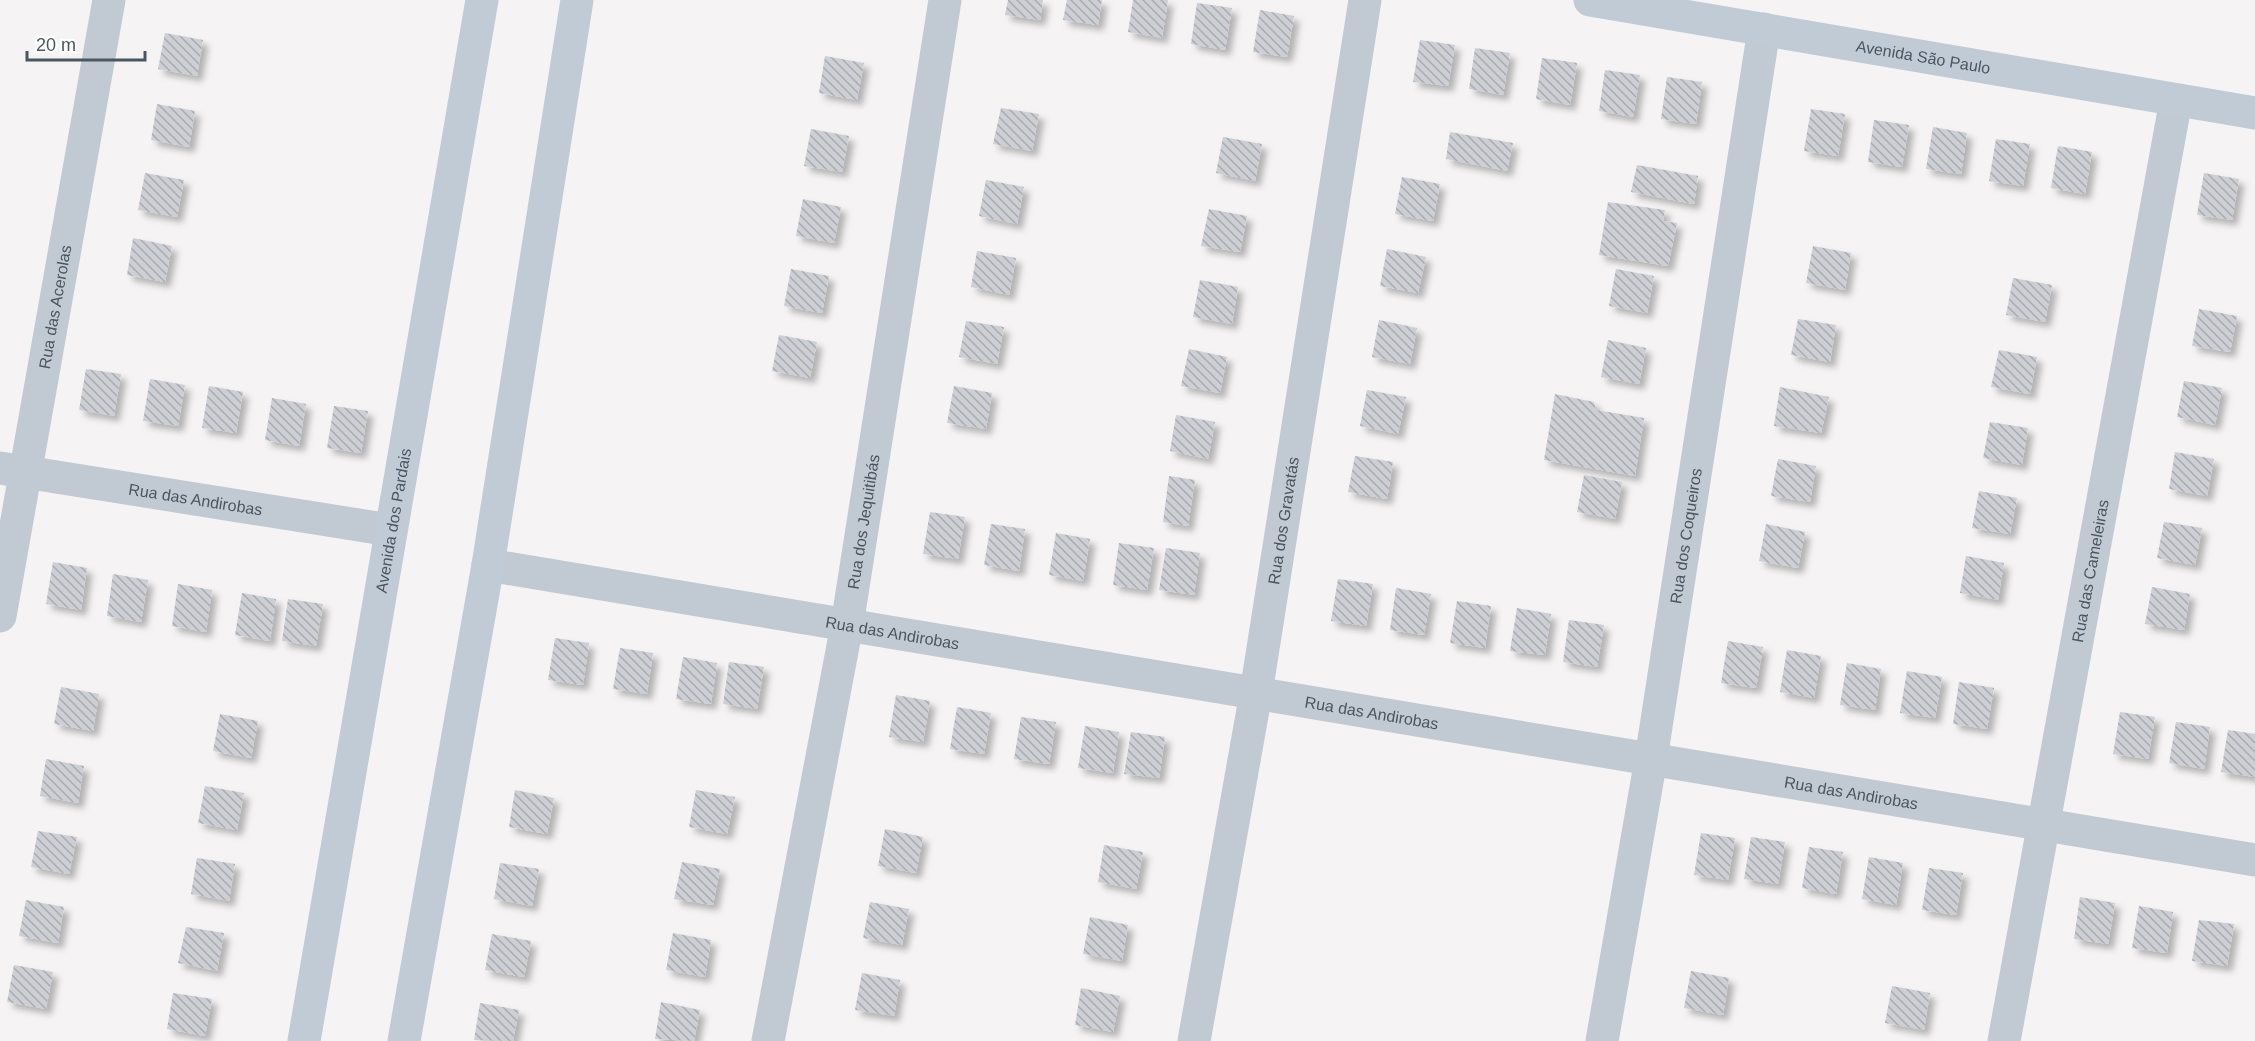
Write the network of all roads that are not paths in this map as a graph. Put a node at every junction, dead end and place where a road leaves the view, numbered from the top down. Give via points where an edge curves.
1 (109, 0) edge
2 (482, 0) edge
3 (577, 0) edge
4 (945, 0) edge
5 (1365, 0) edge
6 (1590, 0) edge
7 (1764, 29) junction
8 (2176, 100) junction
9 (2255, 113) edge
10 (13, 470) edge
11 (390, 530) junction
12 (488, 565) junction
13 (0, 616) edge
14 (847, 625) junction
15 (1256, 693) junction
16 (1651, 759) junction
17 (2042, 825) junction
18 (2255, 860) edge
19 (304, 1041) edge
20 (404, 1041) edge
21 (768, 1041) edge
22 (1194, 1041) edge
23 (1602, 1041) edge
24 (2004, 1041) edge

1 - 10 street, Rua das Acerolas
2 - 11 street, Avenida dos Pardais
3 - 12 street
4 - 14 street, Rua dos Jequitibás
5 - 15 street, Rua dos Gravatás
6 - 7 street, Avenida São Paulo
7 - 8 street, Avenida São Paulo
7 - 16 street, Rua dos Coqueiros
8 - 9 street, Avenida São Paulo
8 - 17 street, Rua das Cameleiras
10 - 11 street, Rua das Andirobas
10 - 13 street, Rua das Acerolas
11 - 19 street, Avenida dos Pardais
12 - 14 street, Rua das Andirobas
12 - 20 street
14 - 15 street, Rua das Andirobas
14 - 21 street, Rua dos Jequitibás
15 - 16 street, Rua das Andirobas
15 - 22 street, Rua dos Gravatás
16 - 17 street, Rua das Andirobas
16 - 23 street, Rua dos Coqueiros
17 - 18 street, Rua das Andirobas
17 - 24 street, Rua das Cameleiras

